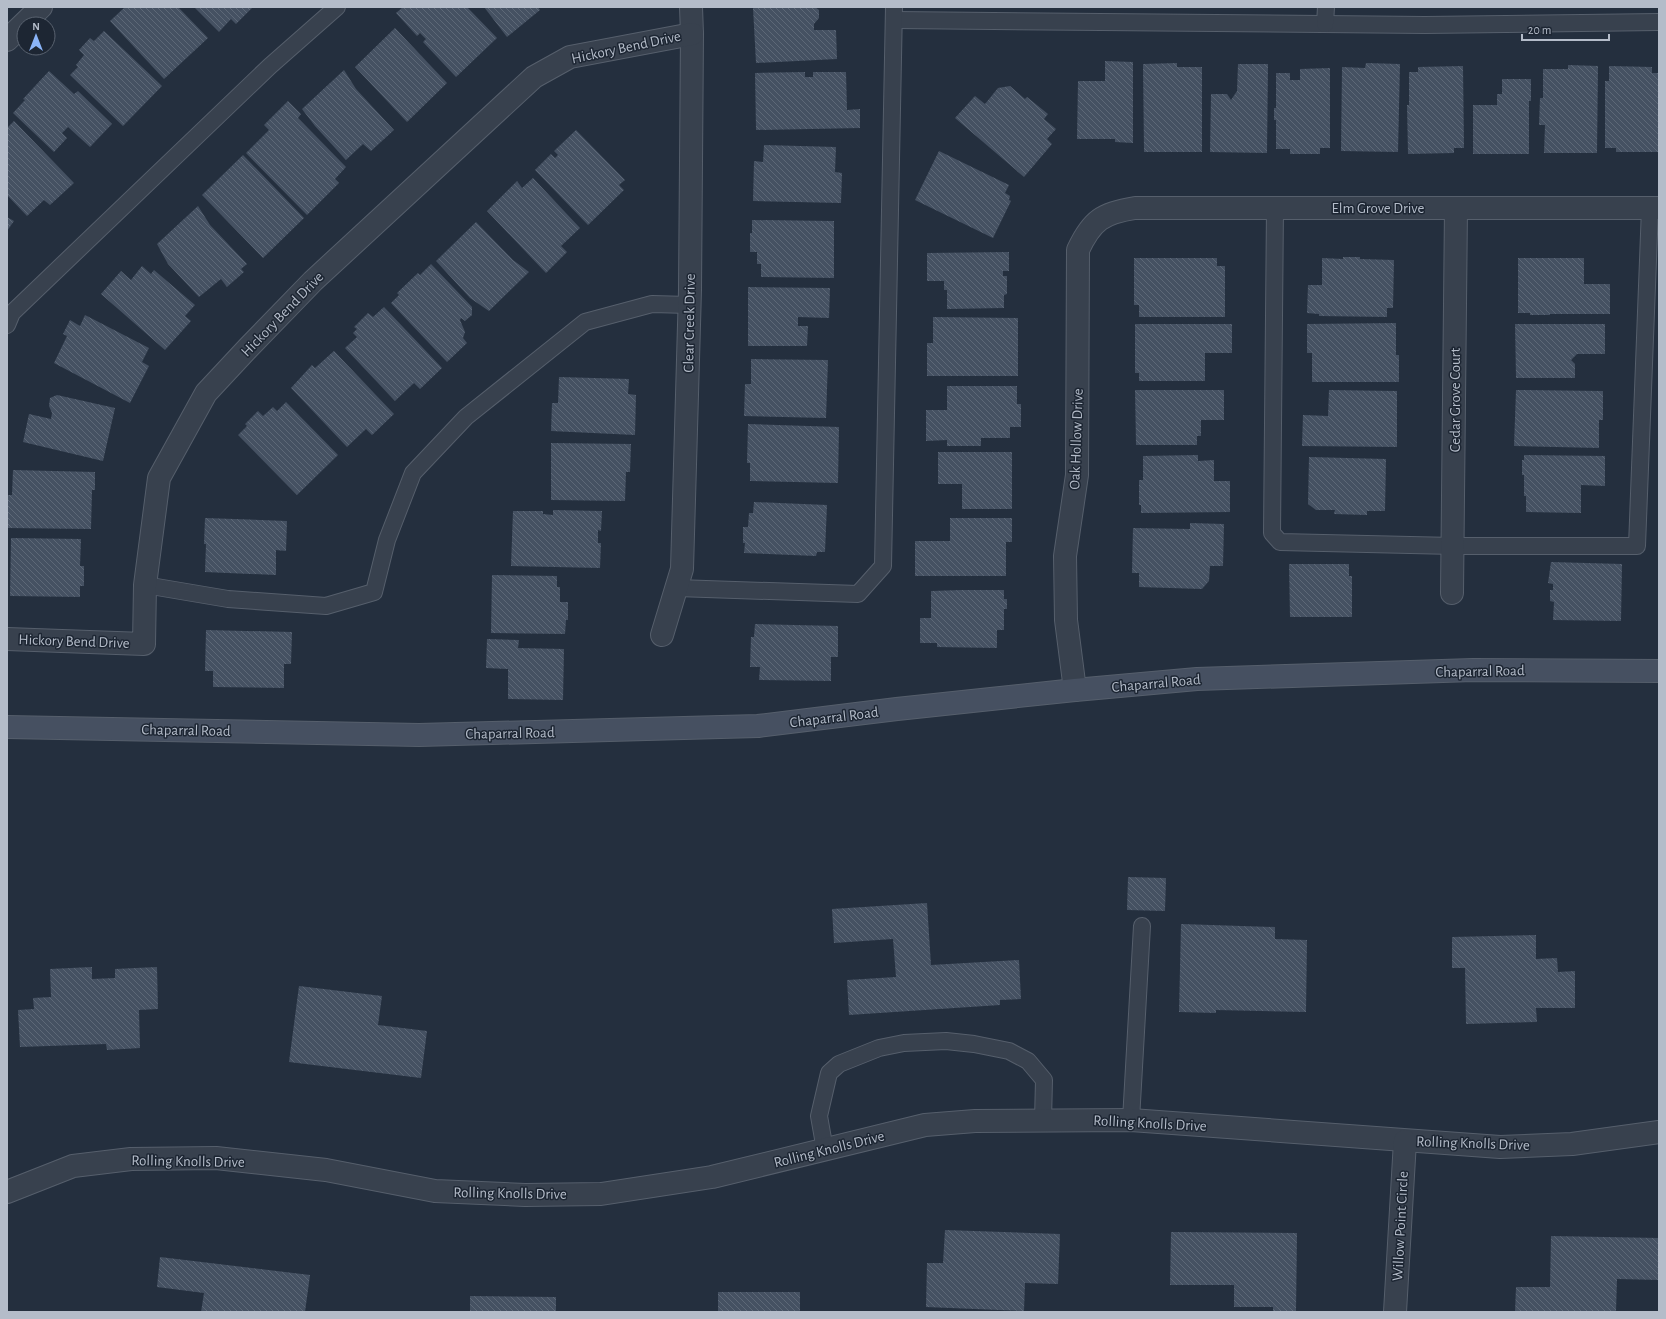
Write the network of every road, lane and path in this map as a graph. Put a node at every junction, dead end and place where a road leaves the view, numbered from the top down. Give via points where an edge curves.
1 (42, 7) edge
2 (337, 7) edge
3 (691, 7) edge
4 (1326, 7) edge
5 (894, 14) edge
6 (1659, 22) edge
7 (1325, 24) junction
8 (692, 34) junction
9 (7, 40) edge
10 (1275, 208) junction
11 (1456, 208) junction
12 (1654, 208) edge
13 (1100, 219) joint
14 (690, 305) junction
15 (7, 325) edge
16 (1454, 546) junction
17 (145, 585) junction
18 (677, 588) junction
19 (1452, 593) dead end
20 (662, 635) dead end
21 (7, 639) edge
22 (1659, 671) edge
23 (1075, 690) junction
24 (7, 727) edge
25 (1142, 926) dead end
26 (1043, 1120) junction
27 (1131, 1120) junction
28 (1659, 1132) edge
29 (1405, 1141) junction
30 (825, 1150) junction
31 (7, 1192) edge
32 (1395, 1312) edge

1 - 9 street
2 - 15 lane via 270,66 12,313
3 - 8 street, Clear Creek Drive
4 - 7 lane
5 - 7 lane
5 - 18 lane via 883,566 858,594
6 - 7 lane
8 - 14 street, Clear Creek Drive
8 - 17 street, Hickory Bend Drive via 570,57 534,77 313,281 206,393 159,478
10 - 11 street, Elm Grove Drive
10 - 13 street, Elm Grove Drive via 1135,208 1117,211
10 - 16 lane via 1272,533 1280,542
11 - 12 street, Elm Grove Drive
11 - 16 street, Cedar Grove Court
12 - 16 lane via 1637,546
13 - 23 street, Oak Hollow Drive via 1086,233 1078,250 1077,475 1065,556 1066,620
14 - 17 lane via 652,304 585,322 466,417 413,473 387,540 374,592 326,606 228,599
14 - 18 street, Clear Creek Drive via 682,569
16 - 19 street, Cedar Grove Court
17 - 21 street, Hickory Bend Drive via 144,644
18 - 20 street, Clear Creek Drive
22 - 23 main road, Chaparral Road via 1473,670 1236,677
23 - 24 main road, Chaparral Road via 758,726 419,735
25 - 27 lane
26 - 27 street, Rolling Knolls Drive
26 - 30 street, Rolling Knolls Drive via 925,1125
26 - 30 lane via 1044,1080 1028,1061 1008,1051 974,1044 946,1041 904,1043 879,1048 839,1064 829,1073 819,1116
27 - 29 street, Rolling Knolls Drive
28 - 29 street, Rolling Knolls Drive via 1572,1144 1500,1147
29 - 32 street, Willow Point Circle
30 - 31 street, Rolling Knolls Drive via 712,1177 601,1194 525,1195 435,1191 326,1170 216,1158 131,1159 73,1166

